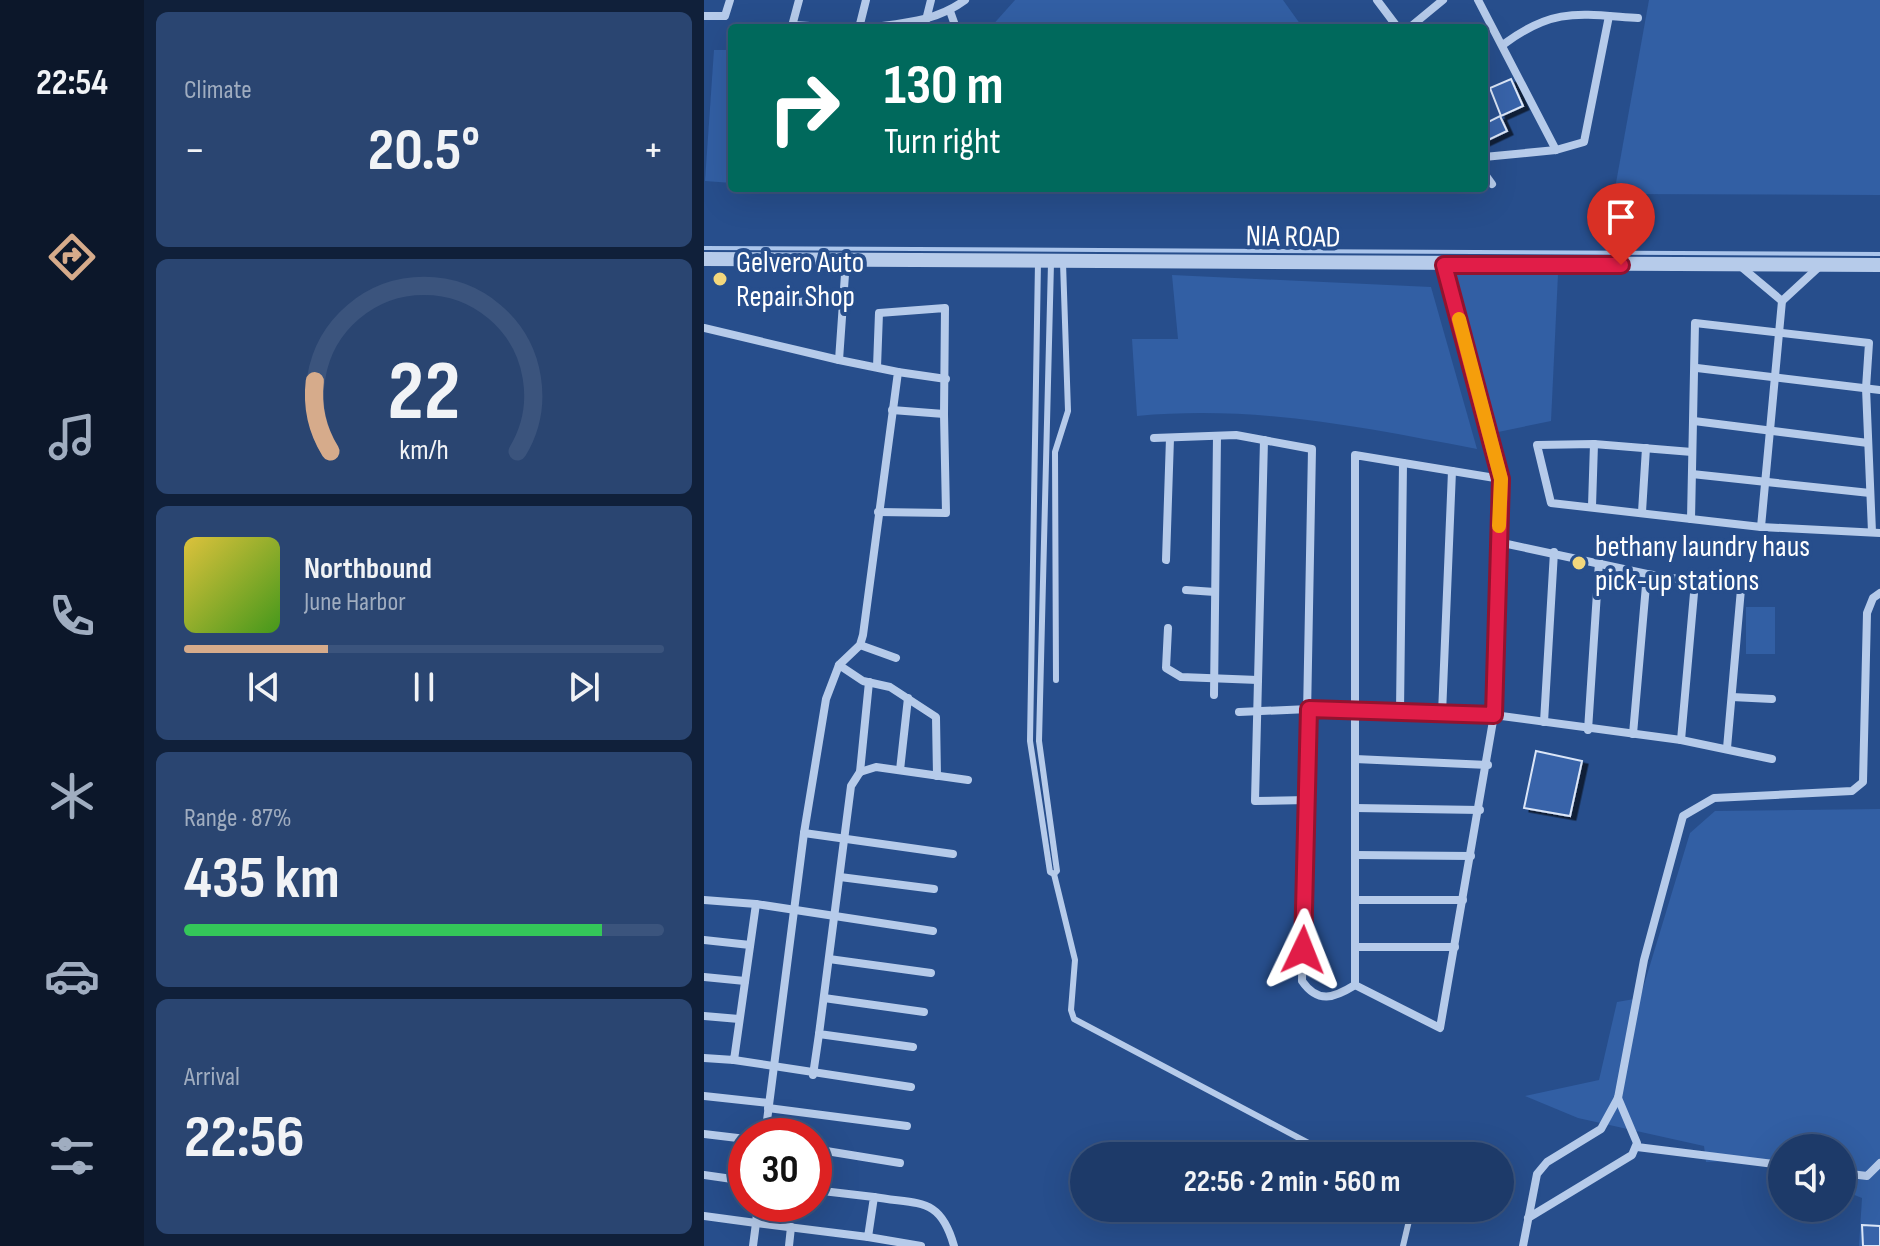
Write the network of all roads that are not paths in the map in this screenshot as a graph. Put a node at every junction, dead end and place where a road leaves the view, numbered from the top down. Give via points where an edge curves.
1 (730, 0) edge
2 (799, 0) edge
3 (866, 0) edge
4 (931, 0) edge
5 (965, 0) edge
6 (1377, 0) edge
7 (1443, 0) edge
8 (1478, 0) edge
9 (950, 11) junction
10 (704, 16) edge
11 (1609, 16) junction
12 (1638, 18) dead end
13 (926, 20) junction
14 (793, 24) edge
15 (860, 24) edge
16 (896, 24) edge
17 (955, 24) edge
18 (1395, 24) edge
19 (1414, 24) edge
20 (1504, 44) junction
21 (1556, 150) junction
22 (1488, 157) edge
23 (1488, 178) edge
24 (1492, 184) dead end
25 (704, 259) edge
26 (1051, 259) junction
27 (846, 260) junction
28 (1444, 265) junction
29 (1739, 265) junction
30 (1822, 265) junction
31 (1880, 265) edge
32 (844, 300) junction
33 (1782, 301) junction
34 (767, 303) dead end
35 (704, 328) edge
36 (1780, 333) junction
37 (839, 360) junction
38 (877, 367) junction
39 (1697, 368) junction
40 (898, 372) junction
41 (1776, 377) junction
42 (946, 379) junction
43 (1866, 388) junction
44 (1880, 390) edge
45 (892, 410) junction
46 (1035, 413) junction
47 (1047, 413) junction
48 (944, 414) junction
49 (1694, 421) junction
50 (1770, 432) junction
51 (1217, 436) junction
52 (1154, 438) dead end
53 (1170, 438) junction
54 (1264, 440) junction
55 (1868, 443) junction
56 (1594, 444) junction
57 (1646, 448) junction
58 (1692, 452) junction
59 (1403, 463) junction
60 (1452, 471) junction
61 (1692, 474) junction
62 (1501, 479) junction
63 (1765, 482) junction
64 (1870, 493) junction
65 (1592, 506) junction
66 (878, 512) junction
67 (1642, 512) junction
68 (1691, 519) junction
69 (1761, 527) junction
70 (1876, 533) edge
71 (1498, 542) junction
72 (1554, 552) junction
73 (1166, 560) dead end
74 (1599, 562) junction
75 (1647, 574) junction
76 (1695, 582) junction
77 (1032, 587) junction
78 (1043, 587) junction
79 (1186, 590) dead end
80 (1215, 592) junction
81 (1880, 593) edge
82 (1168, 628) dead end
83 (860, 645) junction
84 (896, 658) dead end
85 (839, 665) junction
86 (1214, 679) junction
87 (1056, 680) dead end
88 (1258, 680) junction
89 (869, 682) junction
90 (1214, 695) dead end
91 (1732, 697) junction
92 (908, 698) junction
93 (1772, 699) dead end
94 (1309, 709) junction
95 (1353, 710) junction
96 (1239, 712) dead end
97 (1257, 712) junction
98 (1400, 712) junction
99 (1442, 714) junction
100 (1494, 715) junction
101 (1544, 722) junction
102 (1588, 730) junction
103 (1633, 734) junction
104 (1681, 740) junction
105 (1727, 748) junction
106 (1355, 759) junction
107 (1772, 759) dead end
108 (1488, 765) junction
109 (900, 770) junction
110 (860, 772) junction
111 (937, 776) junction
112 (968, 780) dead end
113 (1308, 800) junction
114 (1355, 808) junction
115 (1480, 810) junction
116 (804, 833) junction
117 (845, 839) junction
118 (953, 854) dead end
119 (1355, 855) junction
120 (1471, 856) junction
121 (1054, 874) junction
122 (840, 877) junction
123 (934, 889) dead end
124 (704, 900) edge
125 (1355, 900) junction
126 (1463, 900) junction
127 (756, 904) junction
128 (794, 910) junction
129 (835, 917) junction
130 (933, 931) dead end
131 (704, 940) edge
132 (750, 945) junction
133 (1355, 947) junction
134 (1455, 947) junction
135 (829, 959) junction
136 (931, 973) dead end
137 (704, 977) edge
138 (745, 981) junction
139 (1355, 985) junction
140 (824, 998) junction
141 (924, 1012) dead end
142 (704, 1016) edge
143 (739, 1019) junction
144 (819, 1034) junction
145 (913, 1047) dead end
146 (704, 1058) edge
147 (734, 1060) junction
148 (774, 1068) junction
149 (813, 1075) junction
150 (911, 1087) dead end
151 (704, 1096) edge
152 (1618, 1098) junction
153 (768, 1106) junction
154 (767, 1118) edge
155 (907, 1126) dead end
156 (704, 1134) edge
157 (728, 1137) edge
158 (1307, 1142) edge
159 (1637, 1147) junction
160 (832, 1152) edge
161 (900, 1163) dead end
162 (1768, 1163) edge
163 (1880, 1163) edge
164 (704, 1175) edge
165 (1856, 1175) edge
166 (728, 1178) edge
167 (832, 1192) edge
168 (874, 1197) junction
169 (704, 1216) edge
170 (1528, 1218) junction
171 (1409, 1222) edge
172 (756, 1223) junction
173 (791, 1227) junction
174 (868, 1237) junction
175 (753, 1246) edge
176 (789, 1246) edge
177 (921, 1246) edge
178 (954, 1246) edge
179 (1403, 1246) edge
180 (1523, 1246) edge

1 - 10 street via 725,16
2 - 14 street
3 - 15 street
4 - 13 street
5 - 9 street
6 - 18 street
7 - 19 street
8 - 20 street
9 - 13 street
9 - 17 street
11 - 12 street
11 - 20 street via 1562,14 1530,25
11 - 21 street via 1584,142
13 - 16 street
20 - 21 street
21 - 22 street
23 - 24 street
25 - 27 street, NIA ROAD
26 - 27 street, NIA ROAD
26 - 28 street, NIA ROAD
26 - 46 lane
26 - 47 lane
26 - 87 lane via 1068,411 1055,452
27 - 32 street
28 - 29 street, NIA ROAD
28 - 62 street
29 - 30 street, NIA ROAD
29 - 33 street
30 - 31 street, NIA ROAD
30 - 33 street
32 - 34 street
32 - 37 street
33 - 36 street
35 - 37 street
36 - 39 street via 1695,323
36 - 41 street
36 - 43 street via 1869,343
37 - 38 street
38 - 40 street
38 - 42 street via 879,313 945,308
39 - 41 street
39 - 49 street
40 - 42 street
40 - 45 street
41 - 43 street
41 - 50 street
42 - 48 street
43 - 44 street
43 - 55 street
45 - 48 street
45 - 66 street
46 - 47 lane
46 - 77 lane
47 - 78 lane
48 - 66 street via 946,513
49 - 50 street
49 - 58 street
50 - 55 street
50 - 63 street
51 - 53 street
51 - 54 street
51 - 80 street
52 - 53 street
53 - 73 street
54 - 88 street
54 - 94 street via 1312,449
55 - 64 street
56 - 57 street
56 - 65 street
56 - 65 street via 1537,445 1551,503
57 - 58 street
57 - 67 street
58 - 61 street
59 - 60 street
59 - 95 street via 1355,455
59 - 98 street
60 - 62 street
60 - 99 street
61 - 63 street
61 - 68 street
62 - 71 street
63 - 64 street
63 - 69 street
64 - 70 street
65 - 67 street
66 - 83 street
67 - 68 street
68 - 69 street
69 - 70 street
71 - 72 street
71 - 100 street
72 - 74 street
72 - 101 street
74 - 75 street
74 - 102 street
75 - 76 street
75 - 103 street
76 - 91 street via 1741,589
76 - 104 street
77 - 78 lane
77 - 121 lane via 1030,741
78 - 121 lane via 1039,741
79 - 80 street
80 - 86 street
81 - 152 street via 1867,613 1863,782 1852,791 1714,798 1680,821 1644,960
82 - 86 street via 1166,668 1181,677
83 - 84 street
83 - 85 street
85 - 89 street
85 - 116 street via 826,699
86 - 88 street
86 - 90 street
88 - 97 street
89 - 92 street
89 - 110 street
91 - 93 street
91 - 105 street
92 - 109 street
92 - 111 street via 936,717
94 - 95 street
94 - 97 street
94 - 113 street
95 - 98 street
95 - 106 street
96 - 97 street
97 - 113 street via 1255,801
98 - 99 street
99 - 100 street
100 - 101 street
100 - 108 street
101 - 102 street
102 - 103 street
103 - 104 street
104 - 105 street
105 - 107 street
106 - 108 street
106 - 114 street
108 - 115 street
109 - 110 street via 876,767
109 - 111 street
110 - 117 street via 851,786
111 - 112 street
113 - 139 street via 1302,981 1324,998
114 - 115 street
114 - 119 street
115 - 120 street
116 - 117 street
116 - 128 street
117 - 118 street
117 - 122 street
119 - 120 street
119 - 125 street
120 - 126 street
121 - 158 lane via 1075,960 1074,1019
122 - 123 street
122 - 129 street
124 - 127 street
125 - 126 street
125 - 133 street
126 - 134 street
127 - 128 street
127 - 132 street
128 - 129 street
128 - 148 street
129 - 130 street
129 - 135 street
131 - 132 street
132 - 138 street
133 - 134 street
133 - 139 street
134 - 139 street via 1440,1028
135 - 136 street
135 - 140 street
137 - 138 street
138 - 143 street
140 - 141 street
140 - 144 street
142 - 143 street
143 - 147 street
144 - 145 street
144 - 149 street
146 - 147 street
147 - 148 street
148 - 149 street
148 - 153 street
149 - 150 street
151 - 153 street
152 - 159 street
152 - 170 street via 1601,1129 1547,1162 1537,1174
153 - 154 street
153 - 155 street
156 - 157 street
159 - 162 street
159 - 170 street via 1629,1159
160 - 161 street
163 - 165 street via 1867,1176
164 - 166 street
167 - 168 street
168 - 174 street
168 - 178 street via 935,1208 947,1222
169 - 172 street
170 - 180 street
171 - 179 lane
172 - 173 street
172 - 175 street
173 - 174 street
173 - 176 street
174 - 177 street

